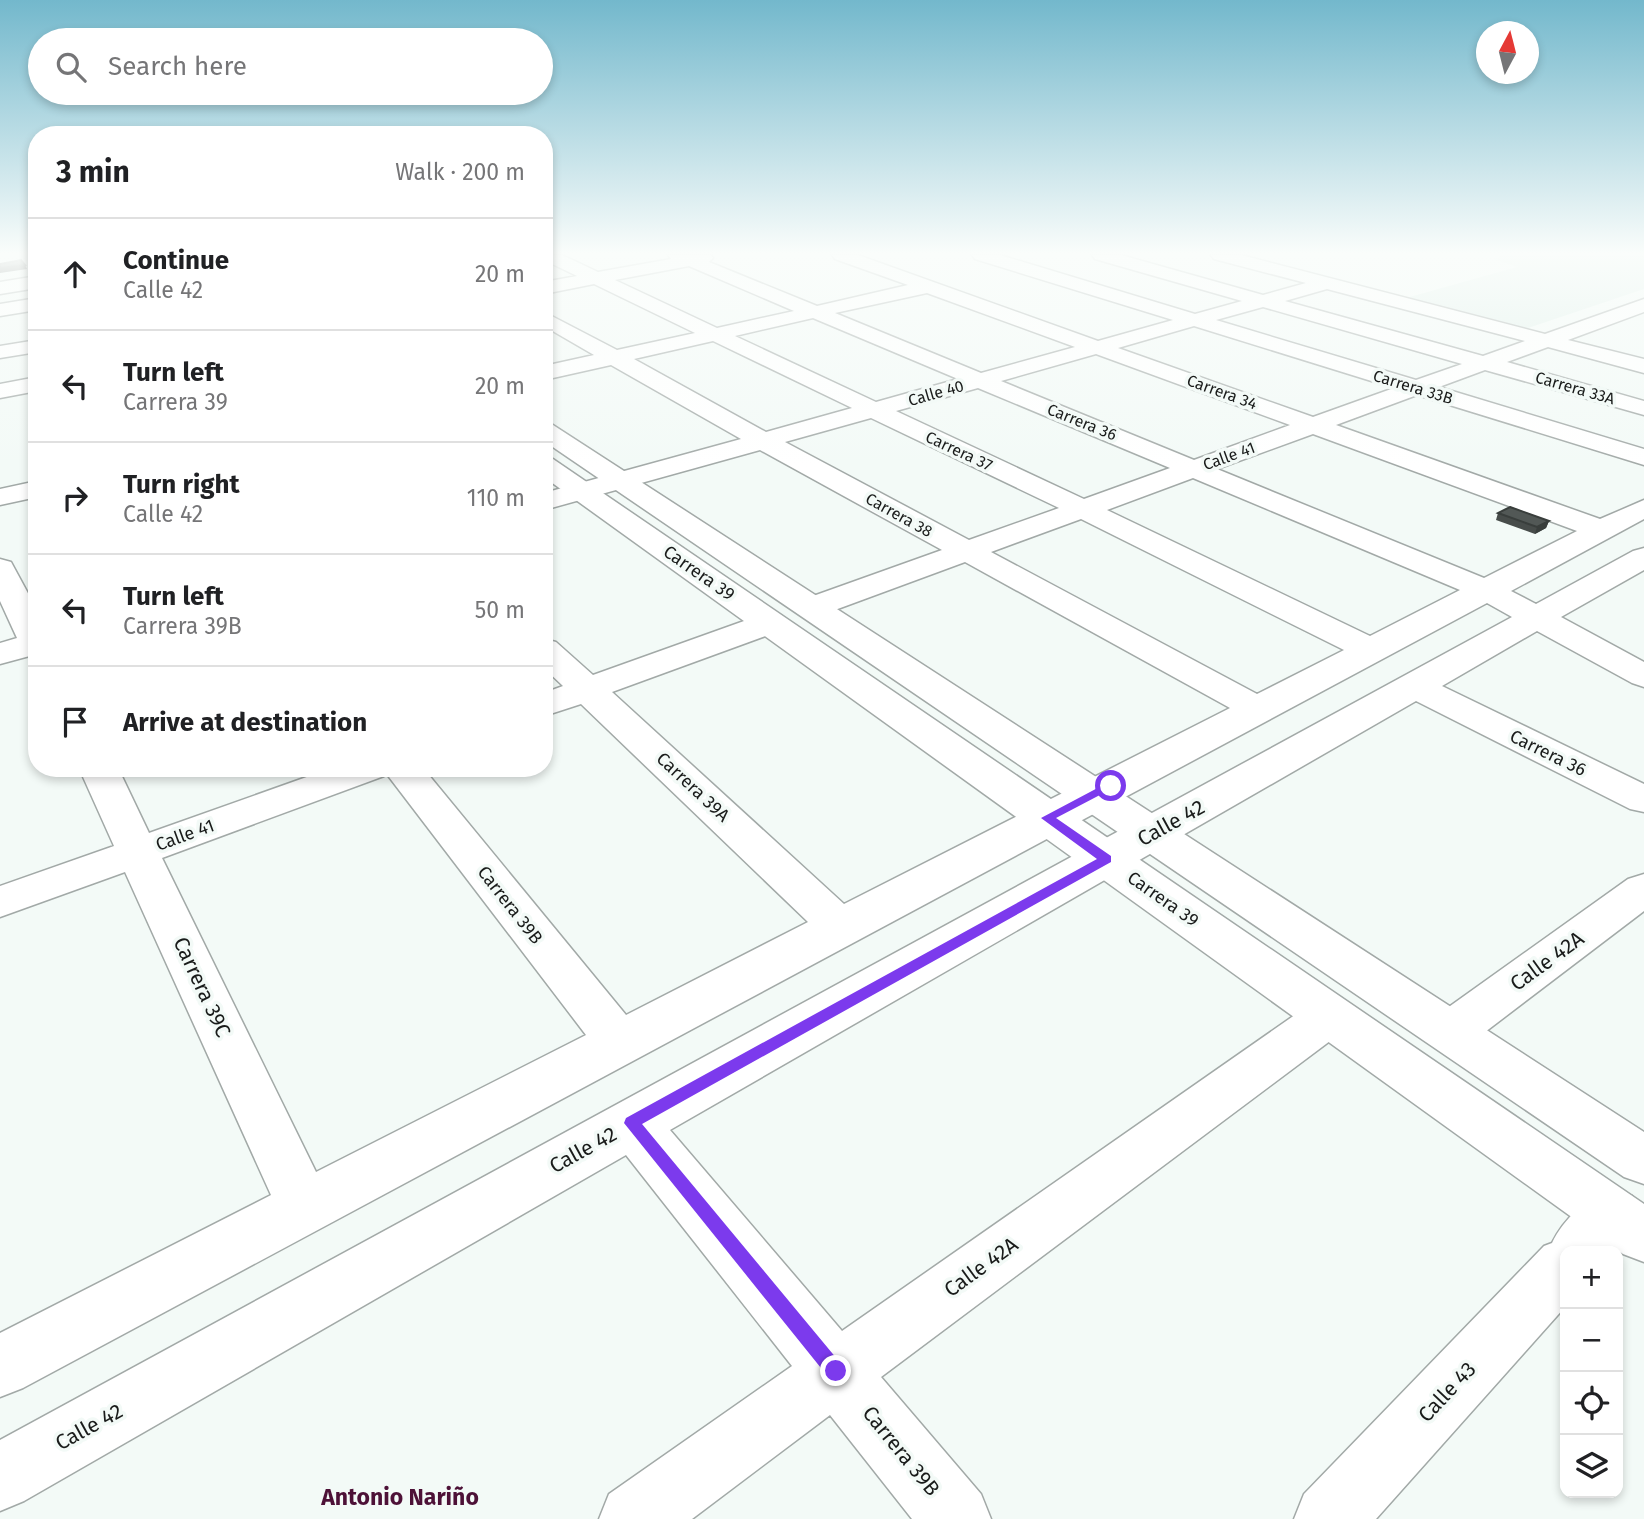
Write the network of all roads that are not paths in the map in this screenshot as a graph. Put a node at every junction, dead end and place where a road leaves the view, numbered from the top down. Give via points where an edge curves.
1 (558, 326) edge
2 (694, 326) edge
3 (753, 326) edge
4 (848, 326) edge
5 (1036, 326) edge
6 (1174, 326) edge
7 (1213, 326) edge
8 (1355, 326) edge
9 (1488, 326) edge
10 (1587, 326) edge
11 (713, 335) junction
12 (1546, 341) junction
13 (28, 347) edge
14 (1097, 348) junction
15 (0, 352) edge
16 (613, 358) junction
17 (1486, 362) junction
18 (1644, 366) edge
19 (553, 371) edge
20 (979, 380) junction
21 (28, 386) edge
22 (1416, 388) junction
23 (0, 391) edge
24 (1644, 408) edge
25 (872, 411) junction
26 (1314, 425) junction
27 (553, 436) edge
28 (763, 441) junction
29 (1644, 457) edge
30 (1194, 469) junction
31 (553, 472) edge
32 (621, 481) junction
33 (28, 491) edge
34 (581, 492) junction
35 (0, 497) edge
36 (553, 500) edge
37 (1644, 508) edge
38 (1083, 509) junction
39 (966, 551) junction
40 (1626, 562) edge
41 (0, 568) edge
42 (1486, 590) junction
43 (813, 607) junction
44 (1537, 618) junction
45 (770, 623) junction
46 (28, 626) edge
47 (28, 646) edge
48 (1371, 650) junction
49 (0, 654) edge
50 (553, 657) edge
51 (1644, 676) edge
52 (1414, 687) junction
53 (588, 689) junction
54 (553, 702) edge
55 (1256, 708) junction
56 (102, 777) edge
57 (344, 777) edge
58 (409, 777) edge
59 (1092, 794) junction
60 (1644, 800) edge
61 (1047, 818) junction
62 (1152, 834) junction
63 (139, 852) junction
64 (1106, 859) junction
65 (1644, 889) edge
66 (0, 902) edge
67 (840, 926) junction
68 (1329, 1016) junction
69 (1450, 1032) junction
70 (618, 1042) junction
71 (632, 1123) junction
72 (1644, 1161) edge
73 (305, 1207) junction
74 (1611, 1234) edge
75 (1560, 1270) edge
76 (0, 1366) edge
77 (836, 1371) junction
78 (0, 1477) edge
79 (634, 1519) edge
80 (956, 1519) edge
81 (1329, 1519) edge

1 - 16 main road, Carrera 38
2 - 11 main road, Carrera 37
3 - 11 main road
4 - 20 main road, Carrera 36
5 - 14 main road, Carrera 34
6 - 14 main road, Calle 40
7 - 22 main road, Carrera 33B
8 - 17 main road, Carrera 33A
9 - 12 main road
10 - 12 main road, Calle 41
11 - 16 main road
11 - 25 main road, Carrera 37
12 - 17 main road, Calle 41
12 - 18 main road
13 - 15 main road
14 - 20 main road, Calle 40
14 - 26 main road, Carrera 34
16 - 19 main road
16 - 28 main road, Carrera 38
17 - 22 main road, Calle 41
17 - 24 main road, Carrera 33A
20 - 25 main road, Calle 40
20 - 30 main road, Carrera 36
21 - 23 main road
22 - 26 main road, Calle 41
22 - 29 main road, Carrera 33B
25 - 28 main road, Calle 40
25 - 38 main road, Carrera 37
26 - 30 main road, Calle 41
26 - 40 main road, Carrera 34
27 - 32 main road, Carrera 39
28 - 32 main road, Calle 40
28 - 39 main road, Carrera 38
30 - 38 main road, Calle 41
30 - 42 main road, Carrera 36
31 - 34 main road, Carrera 39
32 - 34 main road, Calle 40
32 - 43 main road, Carrera 39
33 - 35 main road
34 - 36 main road, Calle 40
34 - 45 main road, Carrera 39
37 - 40 main road, Calle 42
38 - 39 main road, Calle 41
38 - 48 main road, Carrera 37
39 - 43 main road, Calle 41
39 - 55 main road, Carrera 38
40 - 42 main road, Calle 42
40 - 44 main road, Calle 42
41 - 46 main road
42 - 44 main road, Carrera 36
42 - 48 main road, Calle 42
43 - 59 main road, Carrera 39
44 - 51 main road, Carrera 36
44 - 52 main road, Calle 42
45 - 53 main road
45 - 61 main road, Carrera 39
47 - 49 main road
48 - 55 main road, Calle 42
50 - 53 main road, Carrera 39A
52 - 60 main road, Carrera 36
52 - 62 main road, Calle 42
53 - 54 main road
53 - 67 main road, Carrera 39A
55 - 59 main road, Calle 42
56 - 63 main road, Carrera 39C
57 - 63 main road, Calle 41
58 - 70 main road, Carrera 39B
59 - 61 main road, Calle 42
59 - 62 main road, Carrera 39
61 - 64 main road, Carrera 39
61 - 67 main road, Calle 42
62 - 64 main road, Calle 42
62 - 69 main road, Carrera 39
63 - 66 main road, Calle 41
63 - 73 main road, Carrera 39C
64 - 68 main road, Carrera 39
64 - 71 main road, Calle 42
65 - 69 main road, Calle 42A
67 - 70 main road, Calle 42
68 - 74 main road, Carrera 39
68 - 77 main road, Calle 42A
69 - 72 main road, Carrera 39
70 - 73 main road, Calle 42
71 - 77 main road, Carrera 39B
71 - 78 main road, Calle 42
73 - 76 main road, Calle 42
75 - 81 main road, Calle 43
77 - 79 main road, Calle 42A
77 - 80 main road, Carrera 39B

